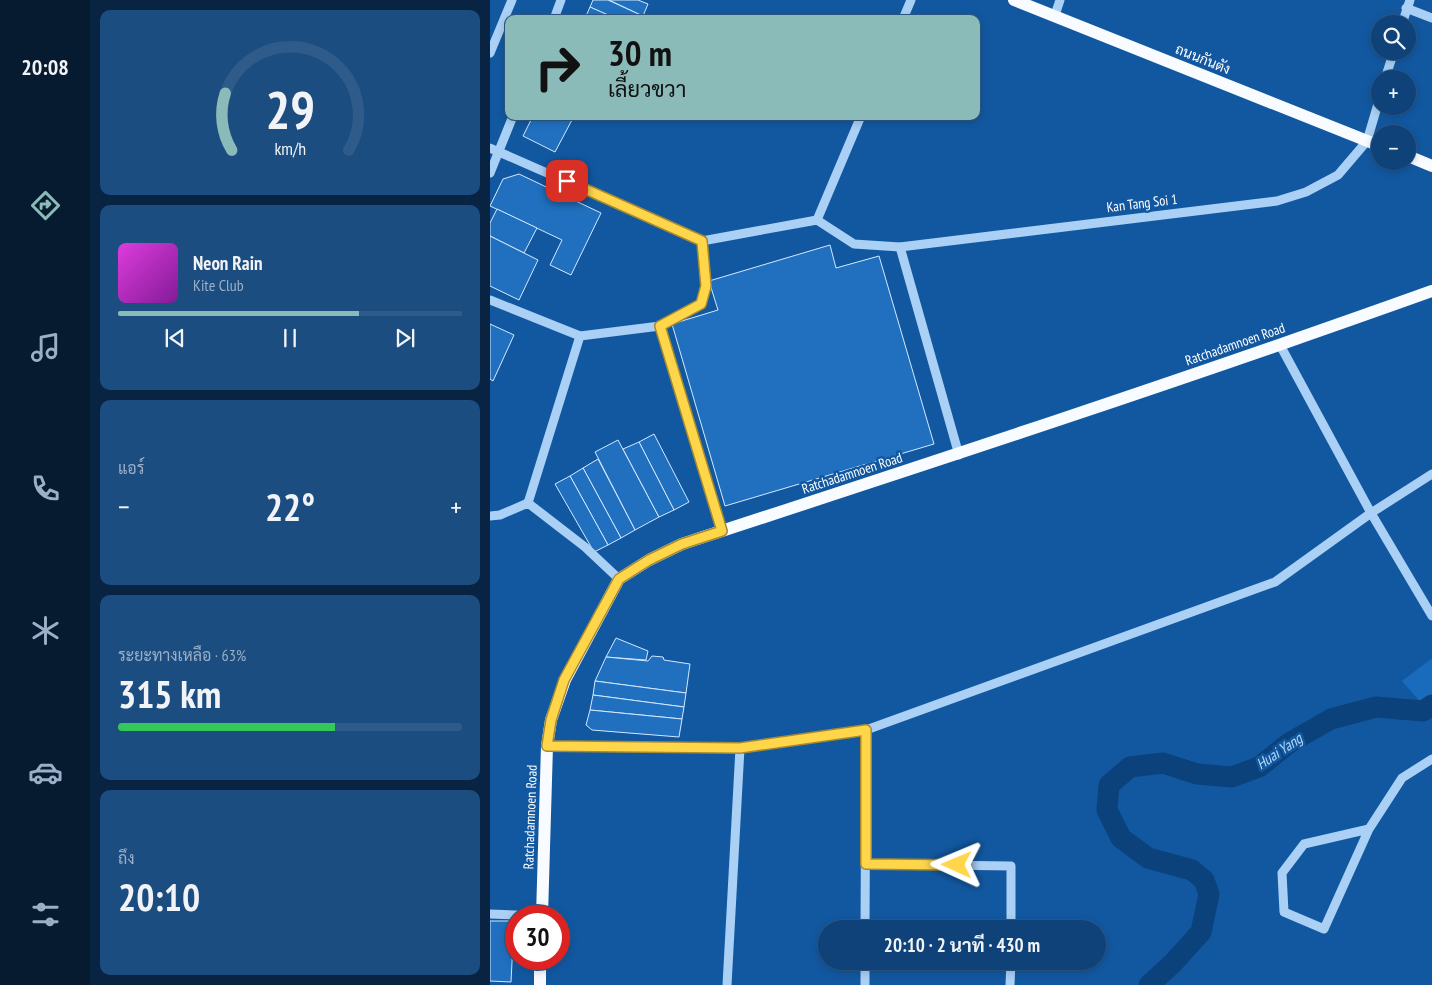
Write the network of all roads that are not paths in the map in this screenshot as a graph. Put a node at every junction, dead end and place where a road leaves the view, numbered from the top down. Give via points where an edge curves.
1 (512, 0) edge
2 (561, 0) edge
3 (910, 0) edge
4 (1014, 0) edge
5 (1060, 0) edge
6 (1408, 4) edge
7 (506, 15) edge
8 (555, 15) edge
9 (904, 15) edge
10 (1055, 15) junction
11 (505, 17) edge
12 (1432, 18) edge
13 (490, 53) edge
14 (1375, 115) edge
15 (511, 120) edge
16 (859, 120) edge
17 (1367, 141) junction
18 (1371, 143) edge
19 (494, 150) edge
20 (1416, 159) edge
21 (1432, 166) edge
22 (490, 173) edge
23 (817, 220) junction
24 (702, 241) junction
25 (900, 247) junction
26 (1432, 290) edge
27 (490, 300) edge
28 (660, 326) junction
29 (580, 336) junction
30 (1280, 345) junction
31 (959, 454) junction
32 (1432, 474) edge
33 (528, 503) junction
34 (1371, 513) junction
35 (490, 516) edge
36 (722, 531) junction
37 (619, 579) junction
38 (1432, 616) edge
39 (866, 730) junction
40 (547, 746) junction
41 (740, 748) junction
42 (1432, 760) edge
43 (1369, 829) junction
44 (866, 864) junction
45 (540, 905) edge
46 (490, 914) edge
47 (505, 915) edge
48 (866, 920) edge
49 (1011, 920) edge
50 (540, 970) edge
51 (865, 970) edge
52 (1011, 970) edge
53 (540, 985) edge
54 (728, 985) edge
55 (865, 985) edge
56 (1010, 985) edge

1 - 7 street
2 - 8 street
3 - 9 street
4 - 10 main road, ถนนกันตัง
5 - 10 street
6 - 12 street
10 - 17 main road, ถนนกันตัง
11 - 13 street
14 - 17 street
15 - 19 street
16 - 23 street
17 - 18 main road, ถนนกันตัง
17 - 25 street, Kan Tang Soi 1 via 1338,175 1306,192 1276,201
19 - 22 street
19 - 24 street
20 - 21 main road
23 - 24 street
23 - 25 street, Kan Tang Soi 1 via 854,244
24 - 28 street via 706,286 701,304
25 - 31 street
26 - 30 main road, Ratchadamnoen Road
27 - 29 street
28 - 29 street
28 - 36 street
29 - 33 street
30 - 31 main road, Ratchadamnoen Road
30 - 34 street
31 - 36 main road, Ratchadamnoen Road
32 - 34 street
33 - 35 street
33 - 37 street via 585,547
34 - 38 street
34 - 39 street via 1275,582
36 - 37 main road, Ratchadamnoen Road via 682,544
37 - 40 main road, Ratchadamnoen Road via 564,680 551,720
39 - 41 street
39 - 44 street
40 - 41 street
40 - 45 main road, Ratchadamnoen Road
41 - 54 street
42 - 43 street via 1402,778
43 - 43 street via 1324,929 1284,912 1282,873 1304,844
44 - 48 street
44 - 49 street via 1011,866
46 - 47 street
50 - 53 main road
51 - 55 street
52 - 56 street

